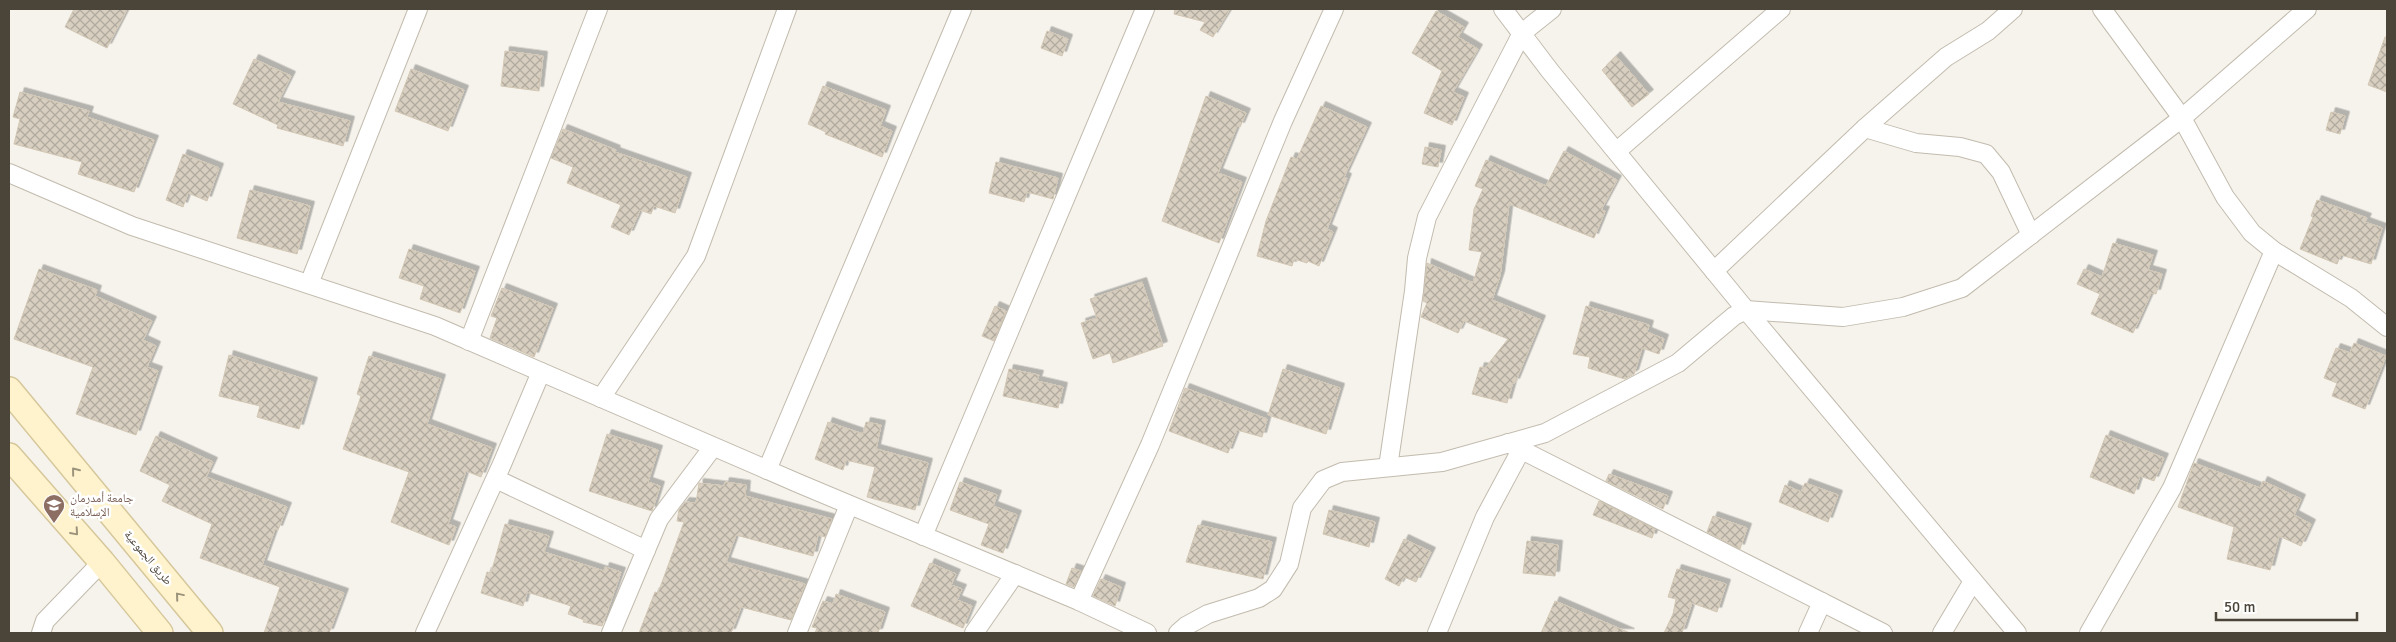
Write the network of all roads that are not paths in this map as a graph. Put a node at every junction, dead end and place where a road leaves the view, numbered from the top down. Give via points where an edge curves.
1 (418, 9) edge
2 (598, 9) edge
3 (786, 9) edge
4 (962, 9) edge
5 (1145, 9) edge
6 (1334, 9) edge
7 (1504, 9) edge
8 (1552, 9) edge
9 (1780, 9) edge
10 (2013, 9) edge
11 (2102, 9) edge
12 (2307, 9) edge
13 (1522, 33) junction
14 (2182, 118) junction
15 (1865, 128) junction
16 (1617, 150) junction
17 (9, 173) edge
18 (2031, 235) junction
19 (2274, 251) junction
20 (1714, 271) junction
21 (309, 284) junction
22 (1746, 310) junction
23 (2387, 327) edge
24 (469, 341) junction
25 (540, 372) junction
26 (9, 390) edge
27 (601, 398) junction
28 (1514, 446) junction
29 (714, 447) junction
30 (9, 456) edge
31 (1388, 467) junction
32 (767, 470) junction
33 (496, 479) junction
34 (849, 505) junction
35 (923, 536) junction
36 (646, 550) junction
37 (102, 562) junction
38 (1015, 574) junction
39 (1973, 581) junction
40 (1079, 601) junction
41 (1822, 602) junction
42 (41, 633) edge
43 (160, 633) edge
44 (210, 633) edge
45 (425, 633) edge
46 (611, 633) edge
47 (797, 633) edge
48 (974, 633) edge
49 (1147, 633) edge
50 (1178, 633) edge
51 (1437, 633) edge
52 (1808, 633) edge
53 (1883, 633) edge
54 (1942, 633) edge
55 (2017, 633) edge
56 (2089, 633) edge

1 - 21 street
2 - 24 street
3 - 27 street via 696,256
4 - 32 street
5 - 35 street
6 - 40 street via 1283,121 1150,445
7 - 13 street
8 - 13 street
9 - 16 street
10 - 15 street via 1988,31 1946,57
11 - 14 street
12 - 14 street
13 - 16 street
13 - 31 street via 1428,217 1417,258
14 - 18 street
14 - 19 street via 2225,197 2252,233
15 - 18 street via 1916,143 1960,147 1986,154 2001,172
15 - 20 street
16 - 20 street
17 - 21 street via 132,226
18 - 22 street via 1962,288 1903,307 1843,317
19 - 23 street via 2351,298
19 - 56 street via 2172,488
20 - 22 street
21 - 24 street via 435,326
22 - 28 street via 1734,316 1678,363
22 - 39 street
24 - 25 street
25 - 27 street
25 - 33 street
44 -> 26 main road, طريق الجموعية
27 - 29 street
28 - 31 street via 1442,462
28 - 41 street
28 - 51 street
29 - 32 street
29 - 36 street via 660,519
30 -> 37 main road
31 - 50 street via 1342,472 1322,480 1302,508 1289,564 1273,589 1260,598 1208,614
32 - 34 street
33 - 36 street
33 - 45 street
34 - 35 street
34 - 47 street
35 - 38 street
36 - 46 street
37 - 42 street via 45,622
37 - 43 main road
38 - 40 street
38 - 48 street
39 - 54 street
39 - 55 street
40 - 49 street
41 - 52 street
41 - 53 street

